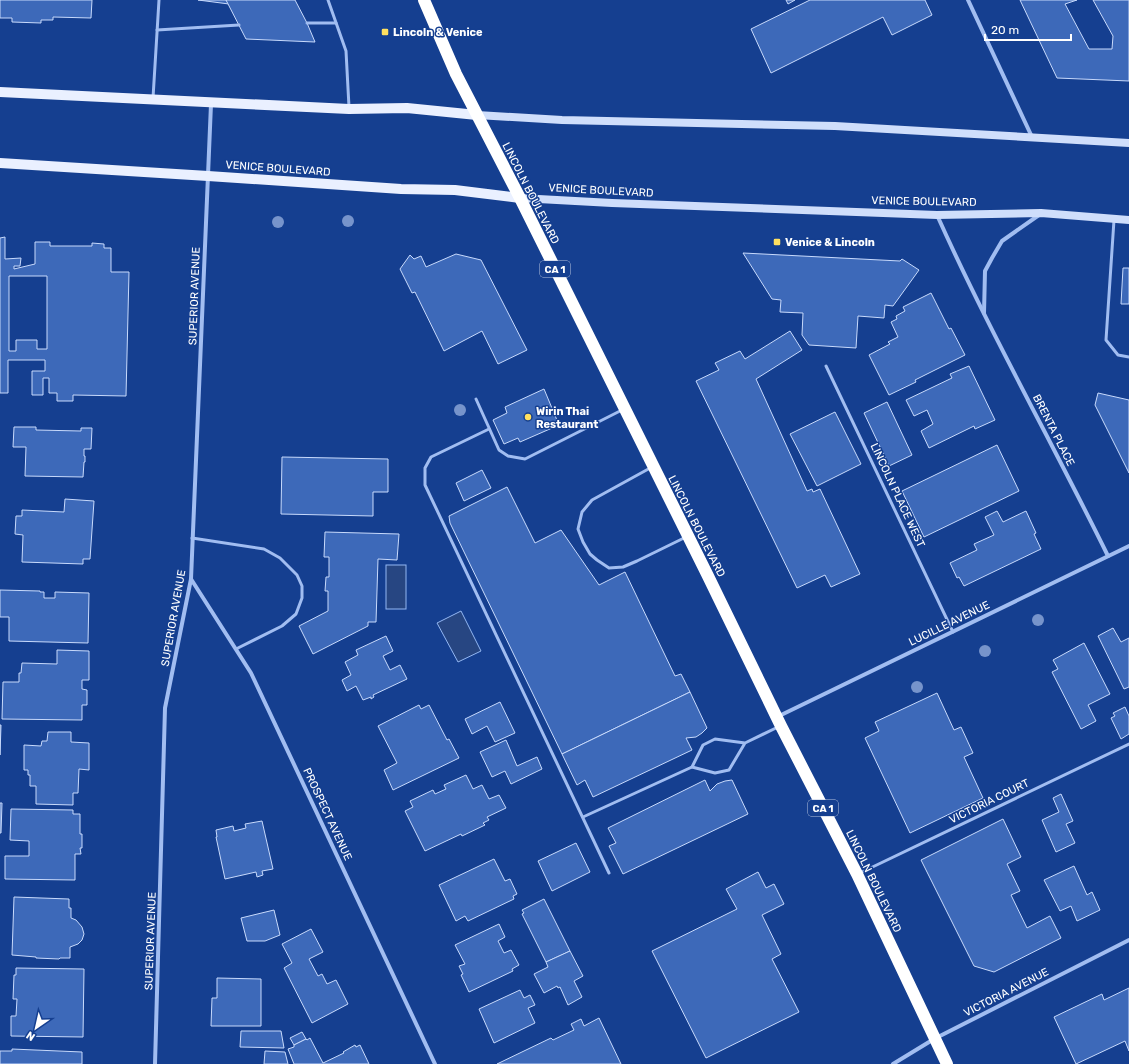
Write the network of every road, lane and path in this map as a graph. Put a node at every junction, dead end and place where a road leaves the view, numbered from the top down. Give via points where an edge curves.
1 (159, 0) edge
2 (328, 0) edge
3 (424, 0) edge
4 (968, 0) edge
5 (307, 23) dead end
6 (336, 23) junction
7 (239, 24) dead end
8 (157, 30) junction
9 (0, 92) edge
10 (152, 99) junction
11 (211, 102) junction
12 (349, 109) junction
13 (477, 115) junction
14 (1032, 138) junction
15 (1129, 143) edge
16 (0, 163) edge
17 (208, 176) junction
18 (520, 198) junction
19 (1041, 213) junction
20 (936, 215) junction
21 (1114, 219) junction
22 (1129, 220) edge
23 (984, 313) junction
24 (1129, 357) edge
25 (826, 366) dead end
26 (476, 399) dead end
27 (624, 409) junction
28 (489, 429) junction
29 (653, 466) junction
30 (688, 536) junction
31 (192, 538) junction
32 (1129, 546) edge
33 (1108, 556) junction
34 (191, 579) junction
35 (953, 632) junction
36 (236, 649) junction
37 (779, 721) junction
38 (745, 743) junction
39 (1129, 744) edge
40 (692, 767) junction
41 (583, 817) junction
42 (609, 873) dead end
43 (857, 874) junction
44 (1129, 940) edge
45 (934, 1039) junction
46 (155, 1064) edge
47 (435, 1064) edge
48 (893, 1064) edge
49 (947, 1064) edge

1 - 8 lane
2 - 6 lane
3 - 13 highway, LINCOLN BOULEVARD / CA 1
4 - 14 street
5 - 6 lane
6 - 12 lane via 346,51
7 - 8 lane
8 - 10 lane
9 - 10 main road
10 - 11 main road
11 - 12 main road
11 - 17 street, SUPERIOR AVENUE
12 - 13 main road via 407,108
13 - 14 main road via 588,121 835,126
13 - 18 highway, LINCOLN BOULEVARD / CA 1
14 - 15 main road
16 - 17 main road, VENICE BOULEVARD
17 - 18 main road, VENICE BOULEVARD via 401,189 455,190
17 - 31 street, SUPERIOR AVENUE
18 - 20 main road, VENICE BOULEVARD
18 - 27 highway, LINCOLN BOULEVARD / CA 1
19 - 20 main road, VENICE BOULEVARD
19 - 21 main road, VENICE BOULEVARD
19 - 23 street, BRENTA PLACE via 1002,241 992,258 985,271
20 - 23 street, BRENTA PLACE
21 - 22 main road, VENICE BOULEVARD
21 - 24 lane via 1106,340 1118,355
23 - 33 street, BRENTA PLACE
25 - 35 lane, LINCOLN PLACE WEST
26 - 28 lane
27 - 28 lane via 525,459 508,456 499,450
27 - 29 highway, LINCOLN BOULEVARD / CA 1
28 - 41 lane via 431,457 424,468 425,485
29 - 30 highway, LINCOLN BOULEVARD / CA 1
29 - 30 lane via 592,500 582,512 578,529 583,542 590,554 609,568 623,567
30 - 37 highway, LINCOLN BOULEVARD / CA 1
31 - 34 street, SUPERIOR AVENUE
31 - 36 lane via 264,549 280,558 297,575 302,586 302,598 296,614 282,626
32 - 33 street, LUCILLE AVENUE
33 - 35 street, LUCILLE AVENUE
34 - 36 street, PROSPECT AVENUE
34 - 46 street, SUPERIOR AVENUE via 165,708
35 - 37 street, LUCILLE AVENUE
36 - 47 street, PROSPECT AVENUE via 251,673
37 - 38 lane
37 - 43 highway, LINCOLN BOULEVARD / CA 1
38 - 40 lane via 715,739 703,745
38 - 40 lane via 729,770 715,773
39 - 43 lane, VICTORIA COURT
40 - 41 lane
41 - 42 lane
43 - 45 highway, LINCOLN BOULEVARD / CA 1
44 - 45 street, VICTORIA AVENUE
45 - 48 street, VICTORIA AVENUE
45 - 49 highway, LINCOLN BOULEVARD / CA 1

